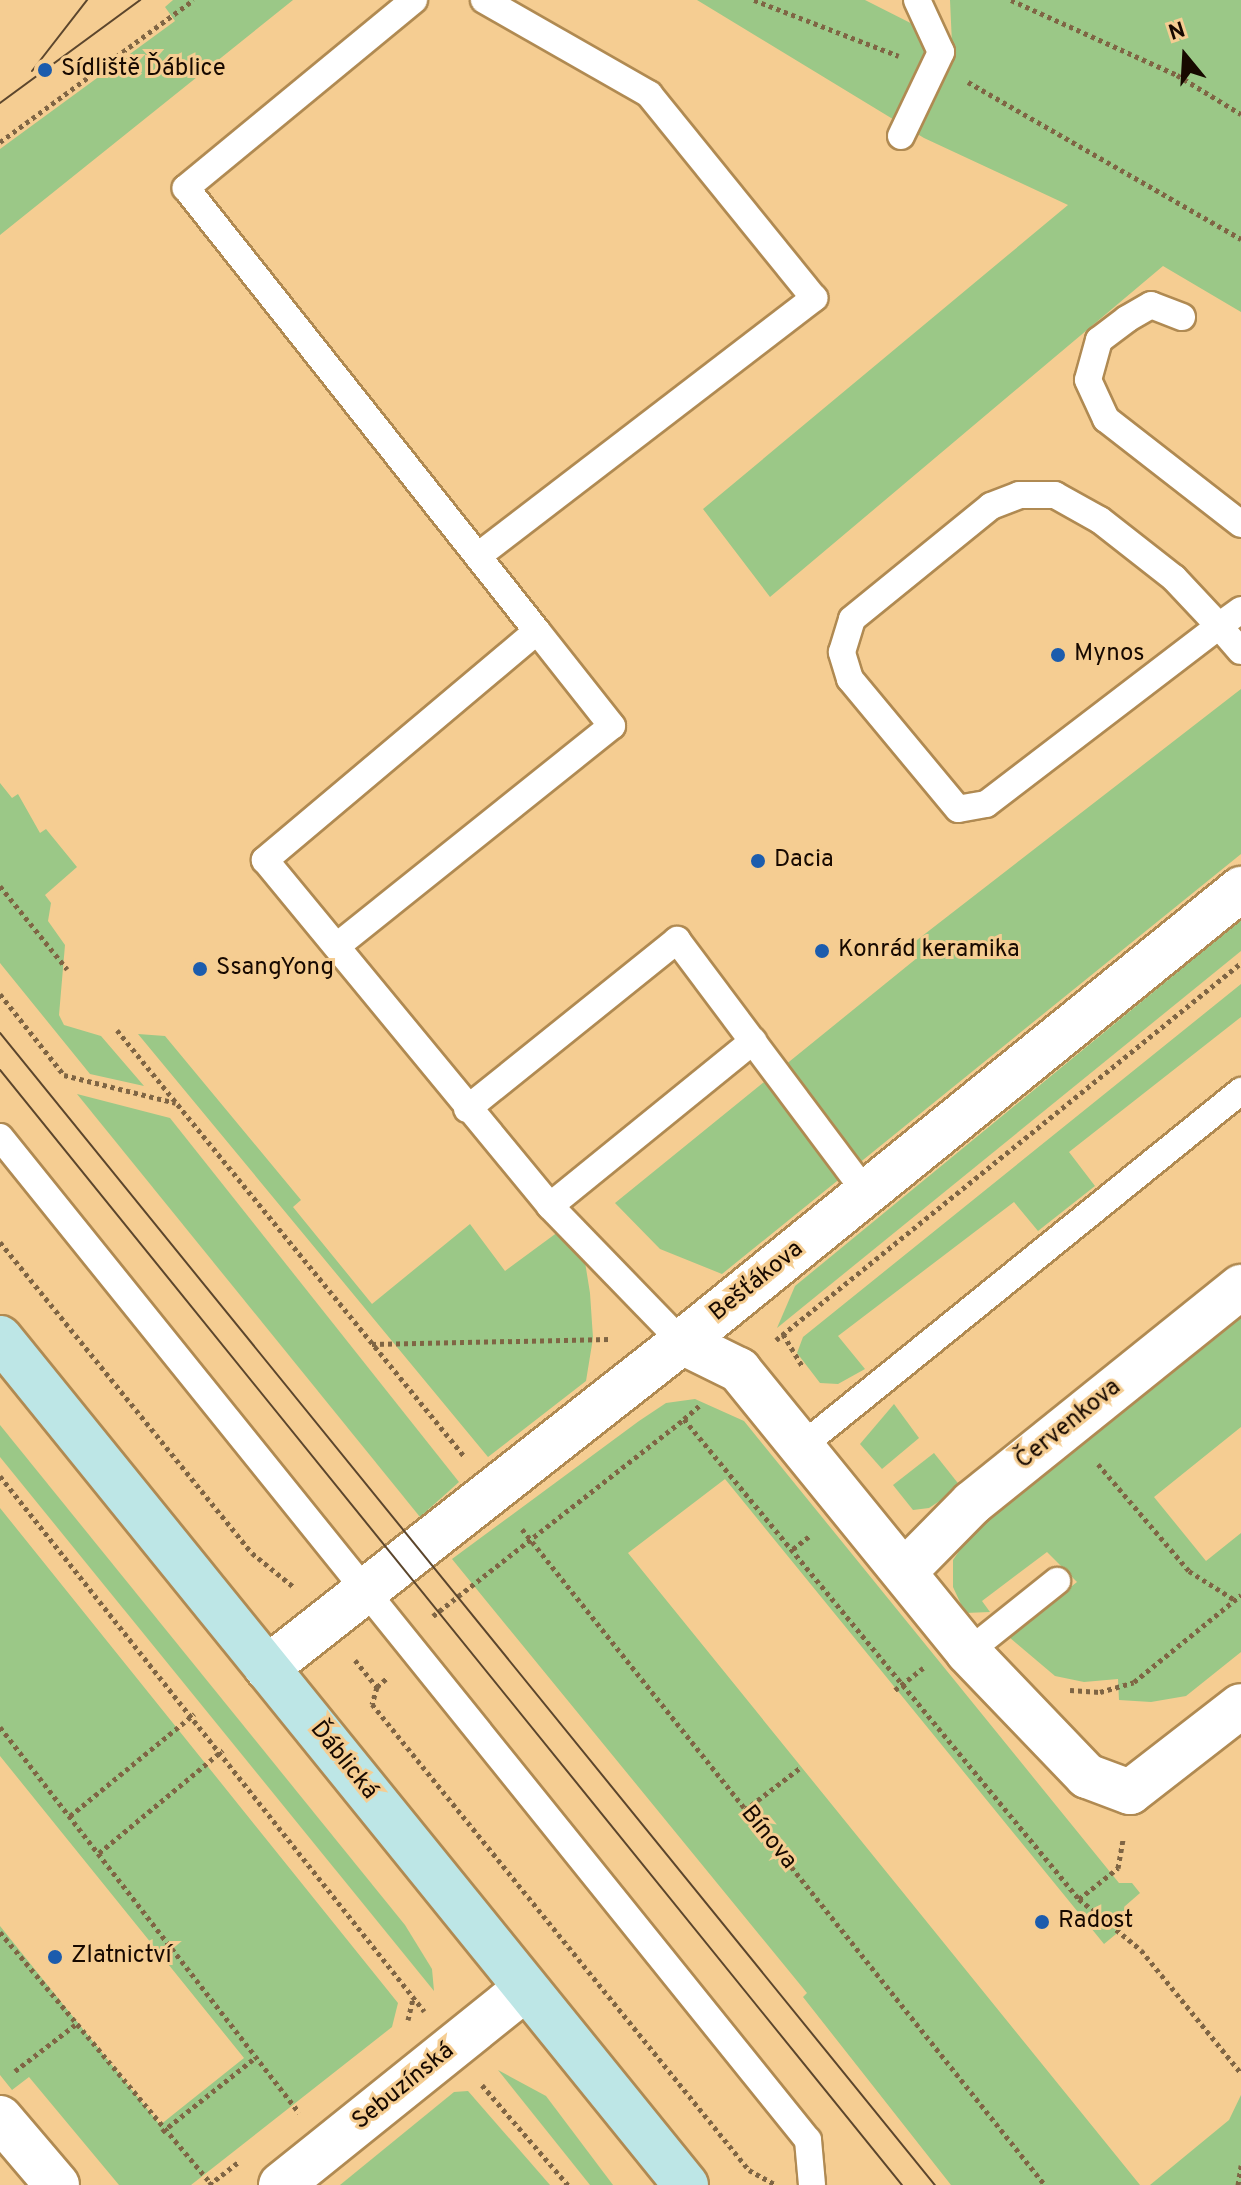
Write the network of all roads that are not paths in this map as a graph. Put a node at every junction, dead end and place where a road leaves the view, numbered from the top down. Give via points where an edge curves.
1 (414, 0) edge
2 (484, 0) edge
3 (917, 0) edge
4 (901, 136) dead end
5 (1182, 317) dead end
6 (1241, 524) edge
7 (478, 556) junction
8 (1241, 610) edge
9 (1219, 626) junction
10 (537, 631) junction
11 (1241, 651) edge
12 (1241, 889) edge
13 (337, 946) junction
14 (753, 1041) junction
15 (1241, 1091) edge
16 (467, 1109) junction
17 (0, 1137) edge
18 (866, 1193) junction
19 (550, 1206) junction
20 (1241, 1287) edge
21 (0, 1338) edge
22 (682, 1342) junction
23 (802, 1446) junction
24 (905, 1571) junction
25 (1057, 1581) dead end
26 (368, 1589) junction
27 (968, 1652) junction
28 (267, 1668) junction
29 (1241, 1706) edge
30 (526, 1988) junction
31 (0, 2118) edge
32 (57, 2185) edge
33 (281, 2185) edge
34 (686, 2185) edge
35 (812, 2185) edge

1 - 7 lane via 186,188
2 - 7 lane via 649,94 814,298
3 - 4 lane via 941,52
5 - 6 lane via 1151,305 1127,319 1099,340 1088,380 1106,419
7 - 10 lane
8 - 9 lane
9 - 9 lane via 1174,578 1100,520 1055,495 1019,495 991,506 852,619 842,652 850,679 958,809 986,804
9 - 11 lane
10 - 13 lane via 265,860
10 - 13 lane via 612,726
12 - 18 street, Bešťákova
13 - 16 lane
14 - 16 lane via 677,940
14 - 18 lane
14 - 19 lane
15 - 23 lane
16 - 19 lane
17 - 26 lane
18 - 22 street, Bešťákova
19 - 22 lane
20 - 24 street, Červenkova via 972,1503
21 - 28 main road, Ďáblická
22 - 23 street via 739,1370
22 - 26 street, Bešťákova
23 - 24 street
24 - 27 street
25 - 27 lane
26 - 28 street, Bešťákova
26 - 35 lane via 808,2140
27 - 29 street via 1087,1776 1130,1792
28 - 30 main road, Ďáblická
30 - 33 street, Sebuzínská
30 - 34 main road, Ďáblická
31 - 32 street

